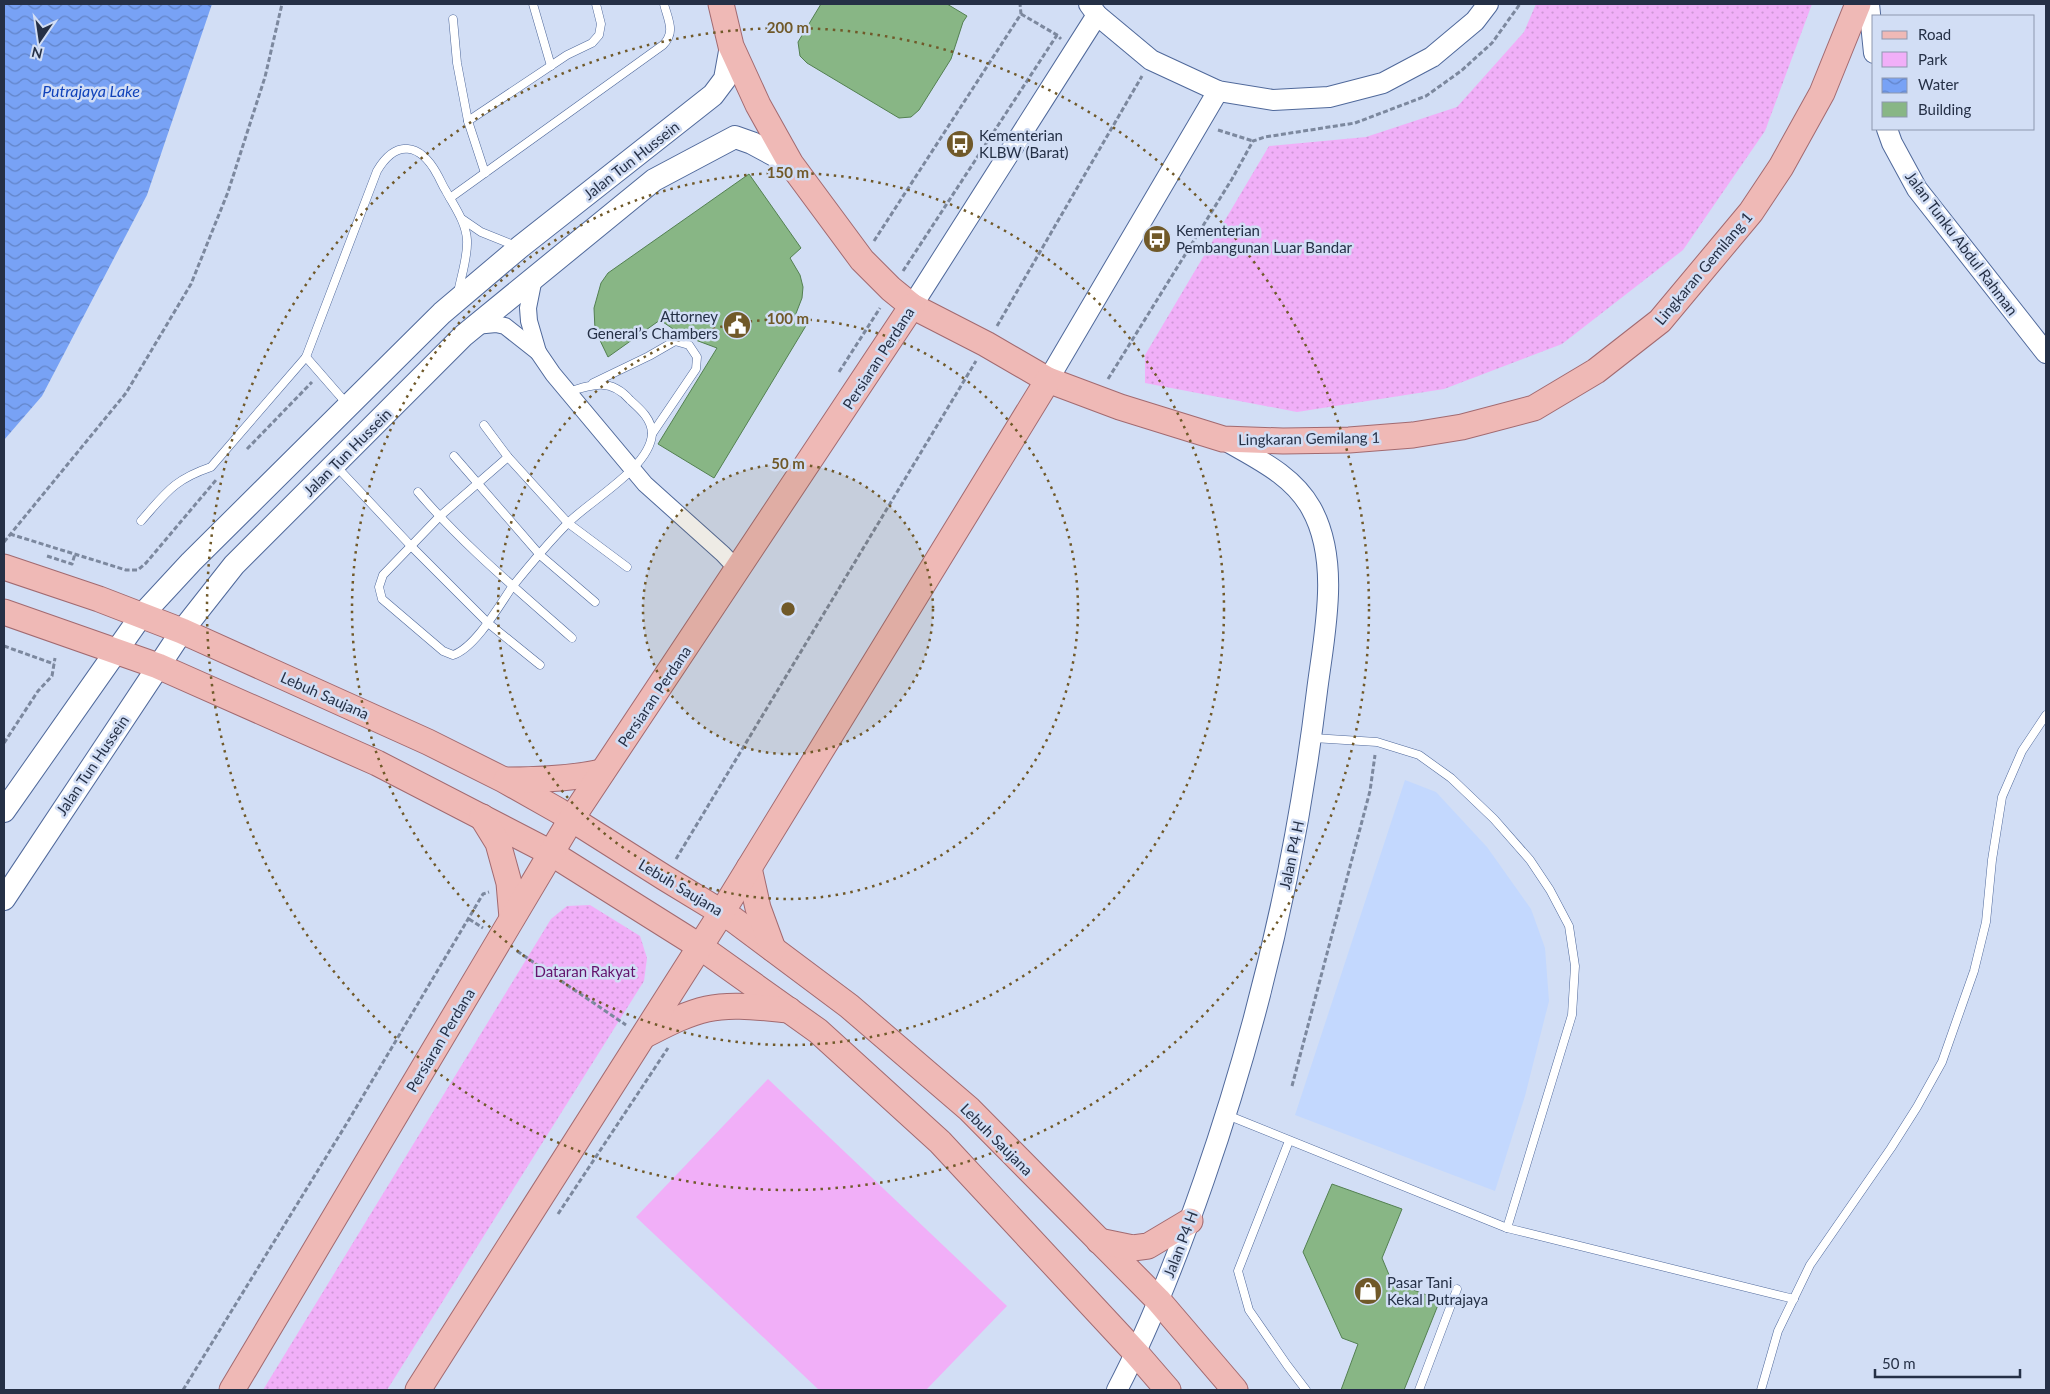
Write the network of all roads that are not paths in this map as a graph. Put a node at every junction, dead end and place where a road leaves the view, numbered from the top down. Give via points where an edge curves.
1 (533, 4) edge
2 (596, 4) edge
3 (664, 4) edge
4 (721, 4) edge
5 (1488, 4) edge
6 (1858, 4) edge
7 (1869, 4) edge
8 (1093, 9) edge
9 (453, 19) dead end
10 (1872, 33) edge
11 (731, 46) junction
12 (551, 66) junction
13 (1218, 90) junction
14 (468, 121) junction
15 (1887, 130) edge
16 (790, 164) junction
17 (485, 173) junction
18 (450, 198) junction
19 (462, 219) junction
20 (520, 247) junction
21 (534, 278) junction
22 (456, 302) junction
23 (912, 306) junction
24 (475, 326) junction
25 (538, 352) junction
26 (2046, 353) edge
27 (306, 357) junction
28 (1048, 380) junction
29 (592, 384) junction
30 (568, 392) junction
31 (349, 405) junction
32 (484, 425) dead end
33 (652, 434) junction
34 (1223, 439) junction
35 (454, 456) dead end
36 (508, 457) junction
37 (335, 464) junction
38 (633, 469) junction
39 (478, 484) junction
40 (418, 492) dead end
41 (439, 517) junction
42 (141, 521) dead end
43 (568, 523) junction
44 (411, 546) junction
45 (540, 555) junction
46 (8, 556) edge
47 (627, 567) dead end
48 (738, 570) junction
49 (513, 586) junction
50 (595, 602) dead end
51 (4, 612) edge
52 (142, 616) junction
53 (488, 623) junction
54 (182, 631) junction
55 (572, 638) dead end
56 (118, 651) junction
57 (540, 665) dead end
58 (158, 666) junction
59 (2046, 715) edge
60 (1312, 738) junction
61 (602, 772) junction
62 (504, 780) junction
63 (4, 811) edge
64 (482, 817) junction
65 (572, 818) junction
66 (551, 853) junction
67 (749, 868) junction
68 (4, 899) edge
69 (722, 912) junction
70 (512, 918) junction
71 (700, 946) junction
72 (773, 949) junction
73 (789, 1010) junction
74 (644, 1036) junction
75 (1227, 1116) junction
76 (1289, 1141) junction
77 (1190, 1221) junction
78 (1507, 1228) junction
79 (1099, 1241) junction
80 (1457, 1289) dead end
81 (1794, 1299) junction
82 (1158, 1300) junction
83 (1136, 1353) junction
84 (232, 1390) edge
85 (418, 1390) edge
86 (1117, 1390) edge
87 (1168, 1390) edge
88 (1236, 1390) edge
89 (1306, 1390) edge
90 (1419, 1390) edge
91 (1761, 1390) edge

1 - 12 lane
2 - 12 lane via 601,24 599,35 592,43
3 - 17 lane via 671,29 670,38 663,45
4 - 11 main road, Lingkaran Gemilang 1
5 - 13 street via 1475,21 1432,57 1383,83 1329,97 1273,100
6 - 34 main road, Lingkaran Gemilang 1 via 1822,93 1751,212 1660,322 1596,371 1534,408 1462,427 1349,440
7 - 10 street
8 - 13 street via 1151,60
8 - 23 street, Persiaran Perdana
9 - 14 lane
11 - 16 main road, Lingkaran Gemilang 1
11 - 20 main road, Jalan Tun Hussein via 725,79 713,95
12 - 14 lane
13 - 28 street
14 - 17 lane
15 - 26 street, Jalan Tunku Abdul Rahman via 1918,189
16 - 21 main road, Jalan Tun Hussein via 735,136 654,180
16 - 23 main road, Lingkaran Gemilang 1 via 862,260
17 - 18 lane
18 - 19 lane
18 - 27 lane via 436,172 417,150 405,147 392,152 382,162
19 - 20 lane via 481,232
19 - 22 lane via 467,240
20 - 22 main road, Jalan Tun Hussein
21 - 24 main road, Jalan Tun Hussein
21 - 25 street via 528,308
22 - 31 main road, Jalan Tun Hussein
23 - 28 main road, Lingkaran Gemilang 1
23 - 48 main road, Persiaran Perdana
24 - 25 street via 505,326
24 - 37 main road, Jalan Tun Hussein
25 - 30 street
27 - 31 lane
27 - 42 lane via 211,467 172,485
28 - 34 main road, Lingkaran Gemilang 1
28 - 67 main road
29 - 30 lane
29 - 33 lane via 613,386 626,395 648,418
29 - 33 lane via 675,341 689,345 697,357 696,369
30 - 38 street
31 - 52 main road, Jalan Tun Hussein via 191,562
32 - 36 lane
33 - 38 lane via 646,452
34 - 60 street, Jalan P4 H via 1287,477 1311,508 1319,528 1328,562 1327,610
35 - 39 lane
36 - 39 lane
36 - 43 lane
37 - 44 lane
37 - 54 main road, Jalan Tun Hussein via 234,565
38 - 43 lane
38 - 48 street
39 - 41 lane
39 - 45 lane
40 - 41 lane
41 - 44 lane
41 - 49 lane
43 - 45 lane
43 - 47 lane
44 - 53 lane
44 - 53 lane via 383,575 379,587 382,598 443,651 453,655 461,653
45 - 49 lane
45 - 50 lane
46 - 52 main road, Lebuh Saujana
48 - 61 main road, Persiaran Perdana
49 - 53 lane
49 - 55 lane
51 - 56 main road
52 - 54 main road, Lebuh Saujana
52 - 56 main road, Jalan Tun Hussein
53 - 57 lane
54 - 58 main road, Jalan Tun Hussein
54 - 62 main road, Lebuh Saujana via 428,742
56 - 58 main road
56 - 63 main road, Jalan Tun Hussein
58 - 64 main road via 377,763
58 - 68 main road, Jalan Tun Hussein
59 - 81 lane via 2022,751 2002,797 1986,922 1974,971 1942,1062 1891,1148 1810,1265
60 - 75 street, Jalan P4 H via 1272,947
60 - 78 lane via 1377,742 1419,755 1451,778 1530,860 1569,926 1575,966 1572,1015
61 - 62 main road via 550,780
61 - 65 main road, Persiaran Perdana
62 - 65 main road, Lebuh Saujana
64 - 66 main road
64 - 70 main road via 498,843 509,883
65 - 66 main road, Persiaran Perdana
65 - 69 main road, Lebuh Saujana
66 - 70 main road, Persiaran Perdana
66 - 71 main road
67 - 69 main road
67 - 72 main road via 758,908
69 - 71 main road
69 - 72 main road, Lebuh Saujana
70 - 84 main road, Persiaran Perdana
71 - 73 main road
71 - 74 main road
72 - 79 main road, Lebuh Saujana via 849,1006 969,1110
73 - 74 main road via 742,1006 708,1009 676,1019
73 - 83 main road via 818,1031 940,1142
74 - 85 main road
75 - 76 lane
75 - 77 street, Jalan P4 H
76 - 78 lane
76 - 89 lane via 1238,1272 1249,1310
77 - 79 main road via 1148,1246 1133,1248
77 - 82 street, Jalan P4 H
78 - 81 lane
79 - 82 main road, Lebuh Saujana
80 - 90 lane
81 - 91 lane via 1778,1331
82 - 83 street, Jalan P4 H
82 - 88 main road, Lebuh Saujana
83 - 86 street, Jalan P4 H
83 - 87 main road

